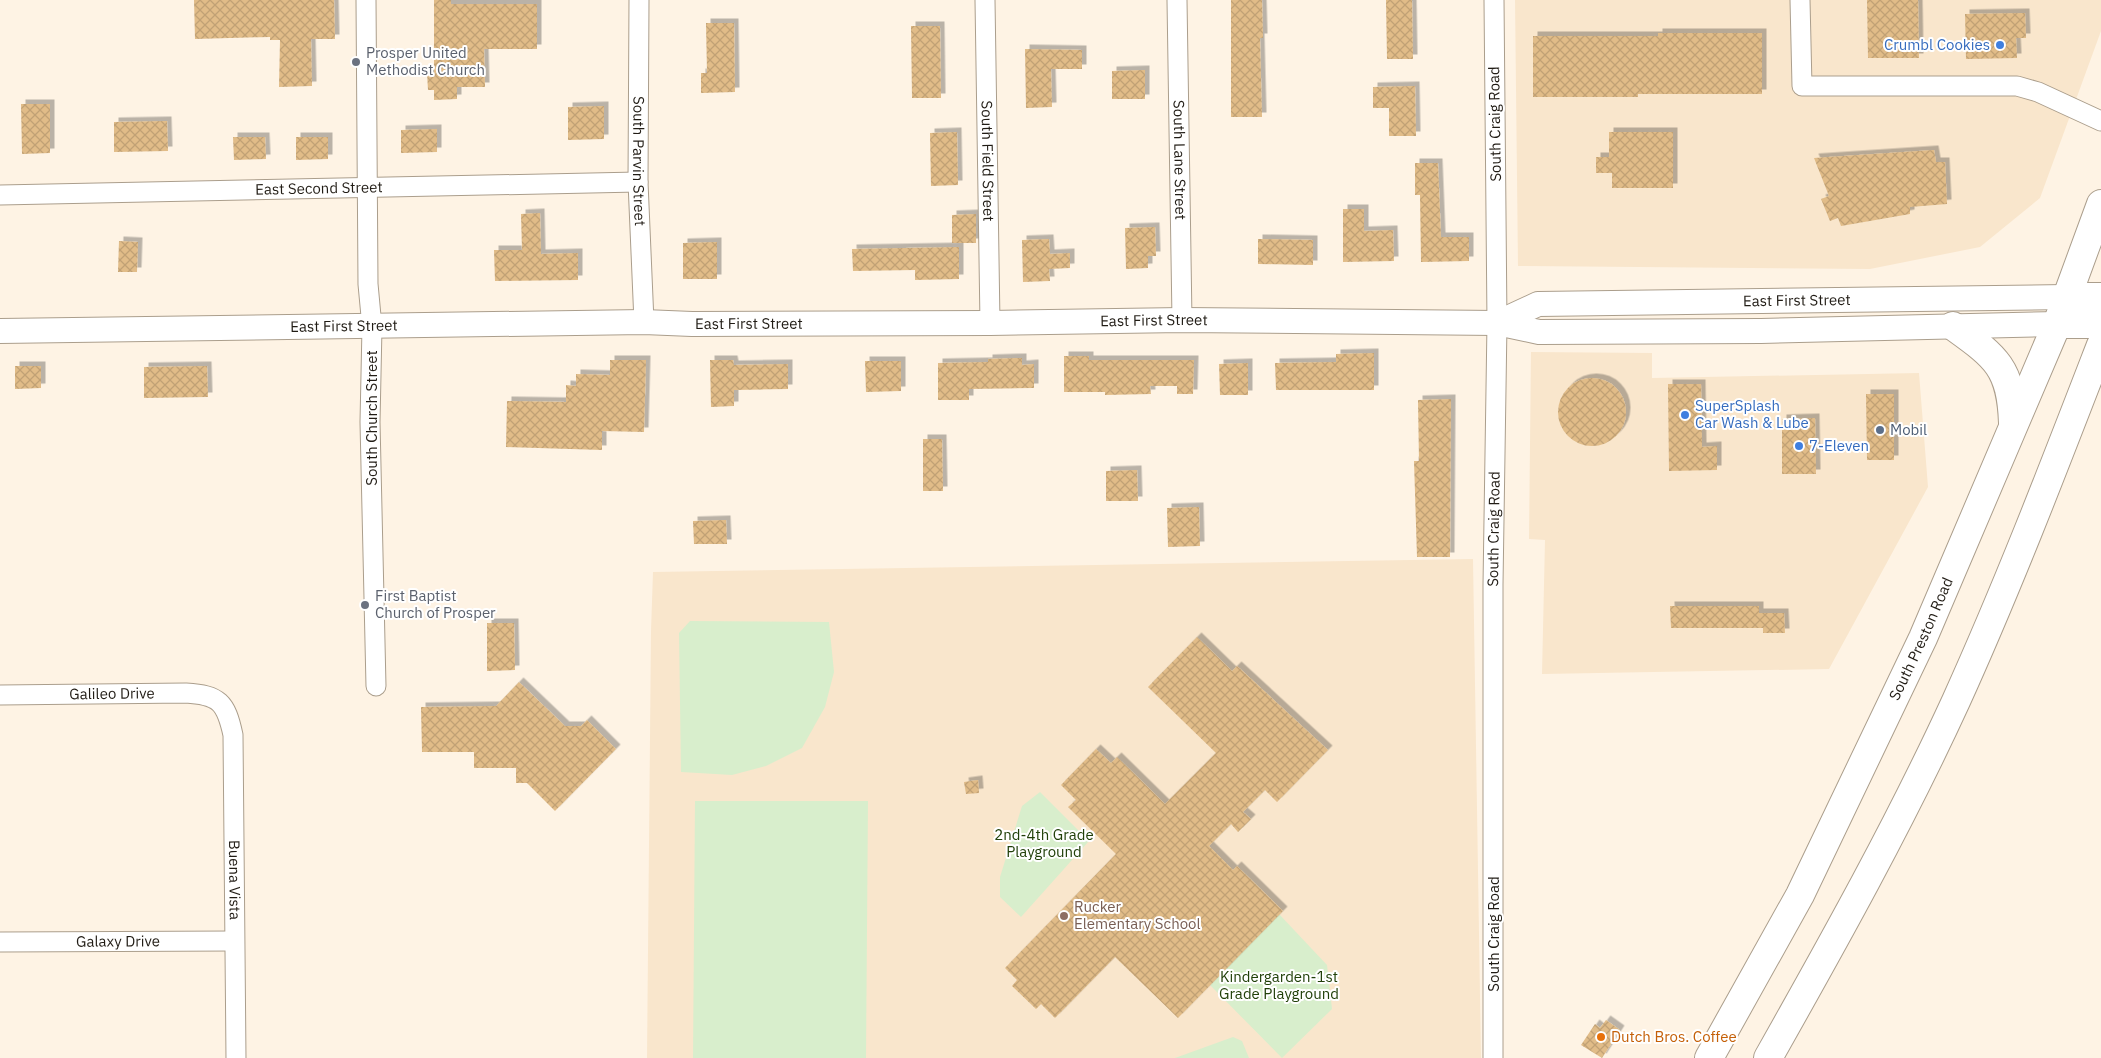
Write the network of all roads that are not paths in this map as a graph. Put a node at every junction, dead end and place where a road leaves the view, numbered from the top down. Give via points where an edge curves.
1 (366, 0) edge
2 (639, 0) edge
3 (985, 0) edge
4 (1177, 0) edge
5 (1494, 0) edge
6 (1800, 0) edge
7 (2101, 122) edge
8 (638, 182) junction
9 (367, 187) junction
10 (0, 195) edge
11 (2101, 204) edge
12 (2066, 297) junction
13 (2101, 297) edge
14 (1762, 300) junction
15 (1182, 320) junction
16 (644, 322) junction
17 (990, 323) junction
18 (1497, 323) junction
19 (2057, 324) junction
20 (2101, 324) edge
21 (1953, 326) junction
22 (372, 327) junction
23 (0, 331) edge
24 (1761, 331) junction
25 (2101, 345) edge
26 (2013, 426) junction
27 (376, 686) dead end
28 (0, 694) edge
29 (222, 704) joint
30 (234, 941) junction
31 (0, 942) edge
32 (236, 1058) edge
33 (1493, 1058) edge
34 (1709, 1058) edge
35 (1768, 1058) edge

1 - 9 street, South Church Street
2 - 8 street, South Parvin Street
3 - 17 street, South Field Street
4 - 15 street, South Lane Street
5 - 18 street, South Craig Road
6 - 7 street via 1802,86 2017,86 2038,92
8 - 9 street, East Second Street
8 - 16 street, South Parvin Street
9 - 10 street, East Second Street
9 - 22 street, South Church Street
11 - 12 main road, South Preston Road
12 - 13 main road, East First Street
12 - 14 street, East First Street
12 - 19 main road, South Preston Road
14 - 18 street, East First Street via 1538,304
14 - 24 street
15 - 17 street, East First Street
15 - 18 street, East First Street
16 - 17 street, East First Street
16 - 22 street, East First Street
18 - 24 street, East First Street via 1540,332
18 - 33 street, South Craig Road via 1493,585
19 - 20 main road, East First Street
19 - 21 street, East First Street
19 - 26 main road, South Preston Road
21 - 24 street, East First Street
21 - 26 main road via 1988,351 1999,364 2009,388
22 - 23 street, East First Street
22 - 27 street, South Church Street via 370,422
25 - 35 main road via 2010,574 1927,763 1865,884
26 - 34 main road, South Preston Road via 1923,638 1833,828 1800,895
28 - 29 street, Galileo Drive via 186,693 208,694
29 - 30 street, Buena Vista via 229,716 233,735
30 - 31 street, Galaxy Drive
30 - 32 street, Buena Vista

